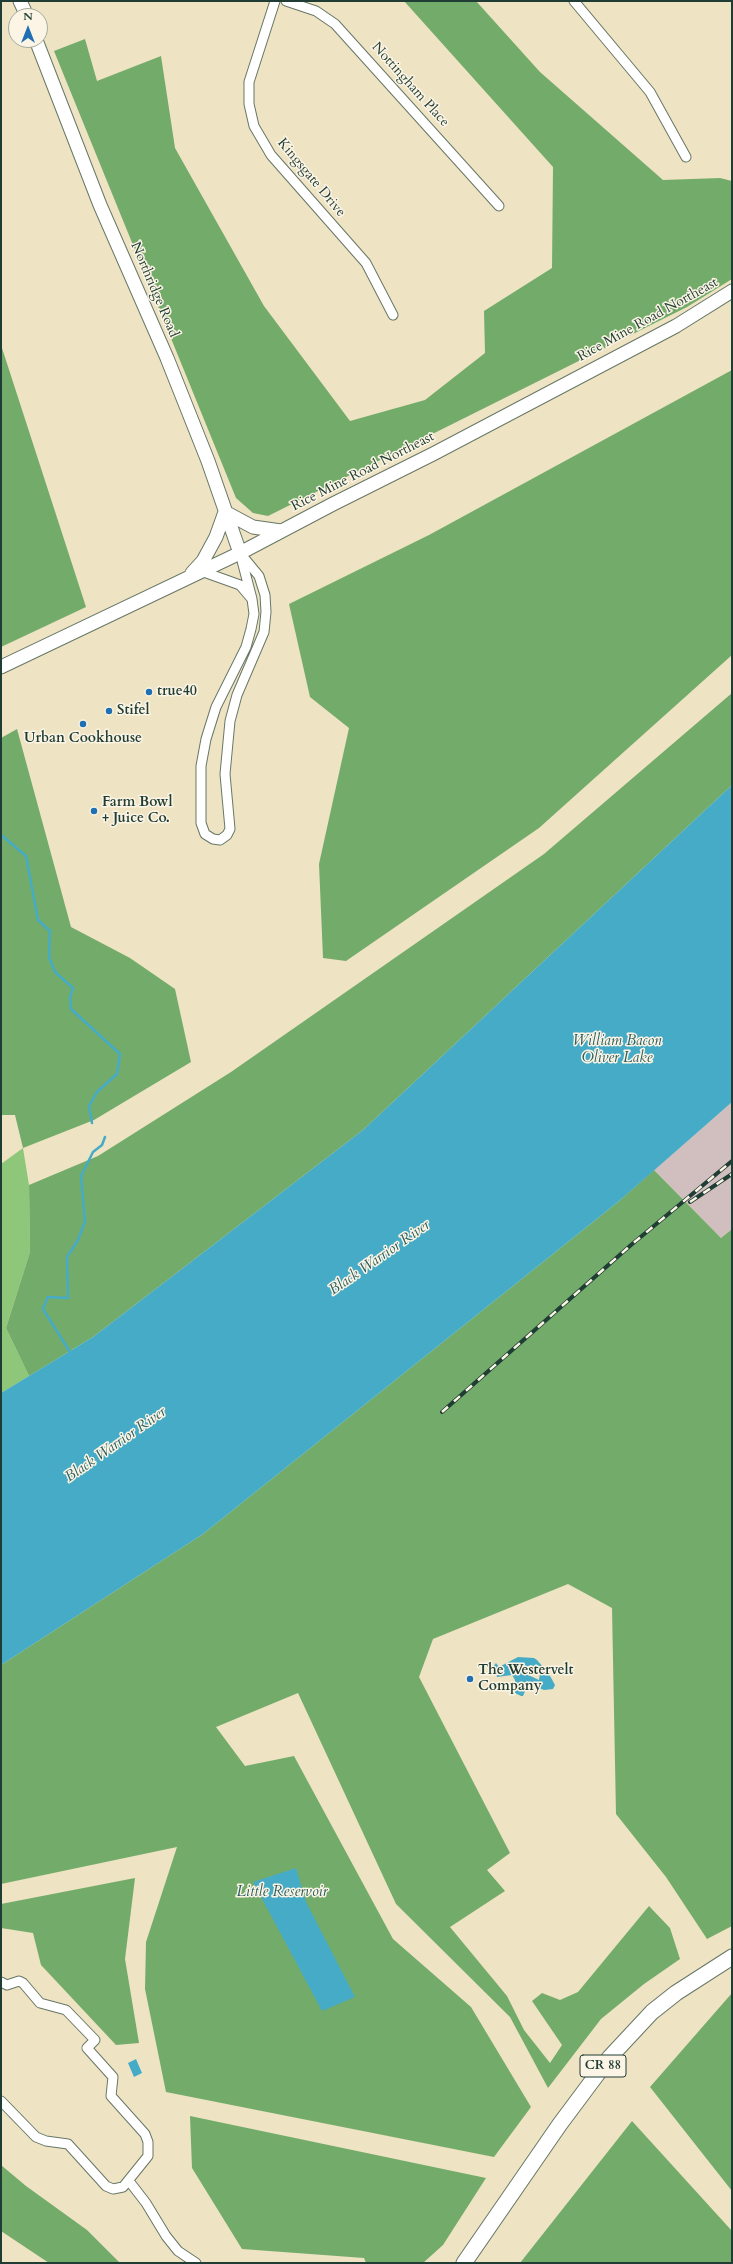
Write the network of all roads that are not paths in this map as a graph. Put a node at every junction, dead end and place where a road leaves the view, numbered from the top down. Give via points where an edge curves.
1 (275, 1) edge
2 (286, 1) edge
3 (574, 1) edge
4 (39, 48) edge
5 (686, 157) dead end
6 (499, 206) dead end
7 (732, 291) edge
8 (393, 315) dead end
9 (225, 512) junction
10 (281, 531) junction
11 (240, 553) junction
12 (201, 571) junction
13 (188, 577) junction
14 (252, 599) junction
15 (1, 667) edge
16 (732, 1957) edge
17 (1, 1982) edge
18 (1, 2102) edge
19 (129, 2181) junction
20 (196, 2263) edge
21 (464, 2263) edge

1 - 8 street, Kingsgate Drive via 250,82 249,104 254,126 271,155 366,263
2 - 6 street, Nottingham Place via 316,11 335,24
3 - 5 street via 650,92
4 - 9 main road, Northridge Road via 100,205 176,380
7 - 10 main road, Rice Mine Road Northeast via 669,329
9 - 10 main road via 253,527
9 - 11 main road, Northridge Road
9 - 13 main road via 206,555
10 - 11 main road, Rice Mine Road Northeast
11 - 12 main road, Rice Mine Road Northeast
11 - 14 street
11 - 14 street via 259,576 265,595 264,632 237,695 230,721 225,774 230,829 220,840 213,839 205,834 201,823 200,783 206,739 216,707 246,647 254,614
12 - 13 main road, Rice Mine Road Northeast
12 - 14 street via 240,585
13 - 15 main road, Rice Mine Road Northeast
16 - 21 main road, CR 88 via 676,1993 652,2012 610,2057 560,2124
17 - 19 street via 7,1985 19,1981 23,1983 40,2003 66,2010 95,2040 87,2048 113,2077 111,2096 139,2126 148,2142 148,2156
18 - 19 street via 36,2137 68,2144 106,2186 118,2189
19 - 20 street via 178,2251

